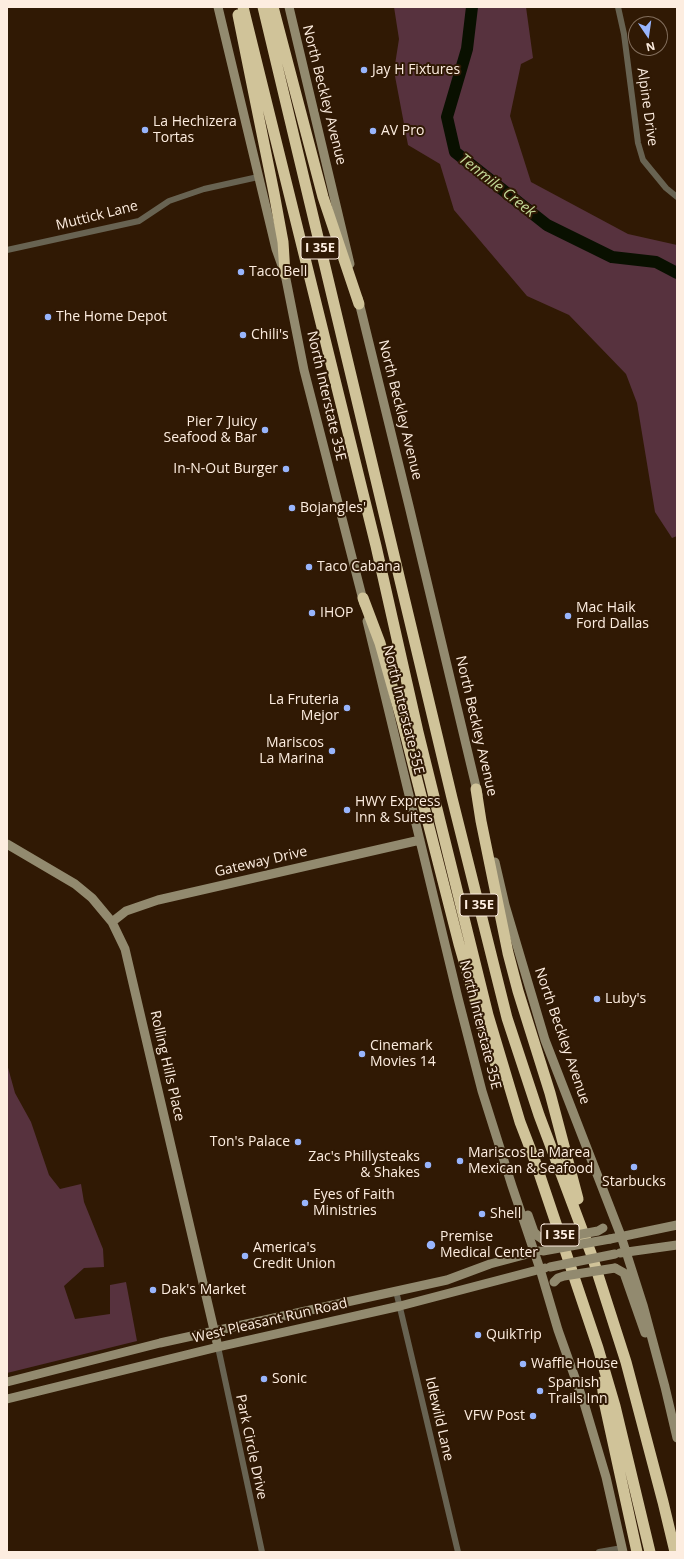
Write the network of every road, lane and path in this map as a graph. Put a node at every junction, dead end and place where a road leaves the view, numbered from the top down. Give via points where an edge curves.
1 (218, 7) edge
2 (236, 7) edge
3 (243, 7) edge
4 (263, 7) edge
5 (273, 7) edge
6 (289, 7) edge
7 (618, 7) edge
8 (258, 177) junction
9 (677, 198) edge
10 (7, 250) edge
11 (284, 274) junction
12 (359, 304) junction
13 (363, 598) junction
14 (476, 789) junction
15 (420, 840) junction
16 (7, 844) edge
17 (112, 922) junction
18 (520, 1122) junction
19 (512, 1186) junction
20 (610, 1208) junction
21 (677, 1225) edge
22 (621, 1236) junction
23 (677, 1245) edge
24 (539, 1252) junction
25 (626, 1252) junction
26 (540, 1269) junction
27 (396, 1291) junction
28 (400, 1306) junction
29 (610, 1312) junction
30 (554, 1318) junction
31 (214, 1331) junction
32 (654, 1345) junction
33 (218, 1347) junction
34 (598, 1348) junction
35 (7, 1382) edge
36 (7, 1399) edge
37 (677, 1438) edge
38 (663, 1502) junction
39 (677, 1540) edge
40 (622, 1550) edge
41 (262, 1552) edge
42 (458, 1552) edge
43 (599, 1552) edge
44 (637, 1552) edge
45 (650, 1552) edge
46 (675, 1552) edge

1 - 8 main road, North Interstate 35E
2 - 11 highway via 276,200 283,242
3 - 18 highway, I 35E via 376,546 418,732 475,963
4 - 29 highway, I 35E via 507,1018
5 - 12 highway via 323,197
6 - 12 main road, North Beckley Avenue
7 - 9 street, Alpine Drive via 624,34 638,143 643,160
8 - 10 street, Muttick Lane via 204,189 169,201 139,221
8 - 11 main road, North Interstate 35E
11 - 13 main road, North Interstate 35E via 304,370
12 - 14 main road, North Beckley Avenue
13 - 15 main road, North Interstate 35E
13 - 18 highway via 380,643 402,721 469,981 503,1087
14 - 20 main road, North Beckley Avenue via 505,905 545,1040
14 - 29 highway via 510,961 550,1093 576,1194 608,1284
15 - 17 main road, Gateway Drive via 158,900 126,911
15 - 19 main road, North Interstate 35E via 482,1091
16 - 17 main road, Rolling Hills Place via 75,884 92,898
17 - 31 main road, Rolling Hills Place via 129,960
18 - 34 highway, I 35E
19 - 20 main road, bridge via 522,1198 534,1232 542,1239 550,1240 598,1231 608,1220
19 - 24 main road, North Interstate 35E
20 - 22 main road, North Beckley Avenue
21 - 22 main road, West Pleasant Run Road
22 - 24 main road, West Pleasant Run Road, bridge
22 - 25 main road, North Beckley Avenue
23 - 25 main road, West Pleasant Run Road
24 - 26 main road, North Interstate 35E
24 - 27 main road, West Pleasant Run Road via 490,1264 447,1280
25 - 26 main road, West Pleasant Run Road, bridge
25 - 32 main road, North Beckley Avenue
26 - 28 main road, West Pleasant Run Road
26 - 30 main road, North Interstate 35E
27 - 28 street, Idlewild Lane
27 - 31 main road, West Pleasant Run Road
28 - 33 main road, West Pleasant Run Road
28 - 42 street, Idlewild Lane
29 - 38 highway, I 35E
30 - 32 main road, bridge via 551,1289 558,1278 615,1268 624,1273 646,1334
30 - 40 main road, North Interstate 35E via 599,1452
31 - 33 main road, Rolling Hills Place
31 - 35 main road, West Pleasant Run Road
32 - 37 main road, North Beckley Avenue
33 - 36 main road, West Pleasant Run Road
33 - 41 street, Park Circle Drive
34 - 44 highway via 604,1401
34 - 45 highway, I 35E via 615,1406
38 - 39 highway
38 - 46 highway, I 35E
40 - 43 street

